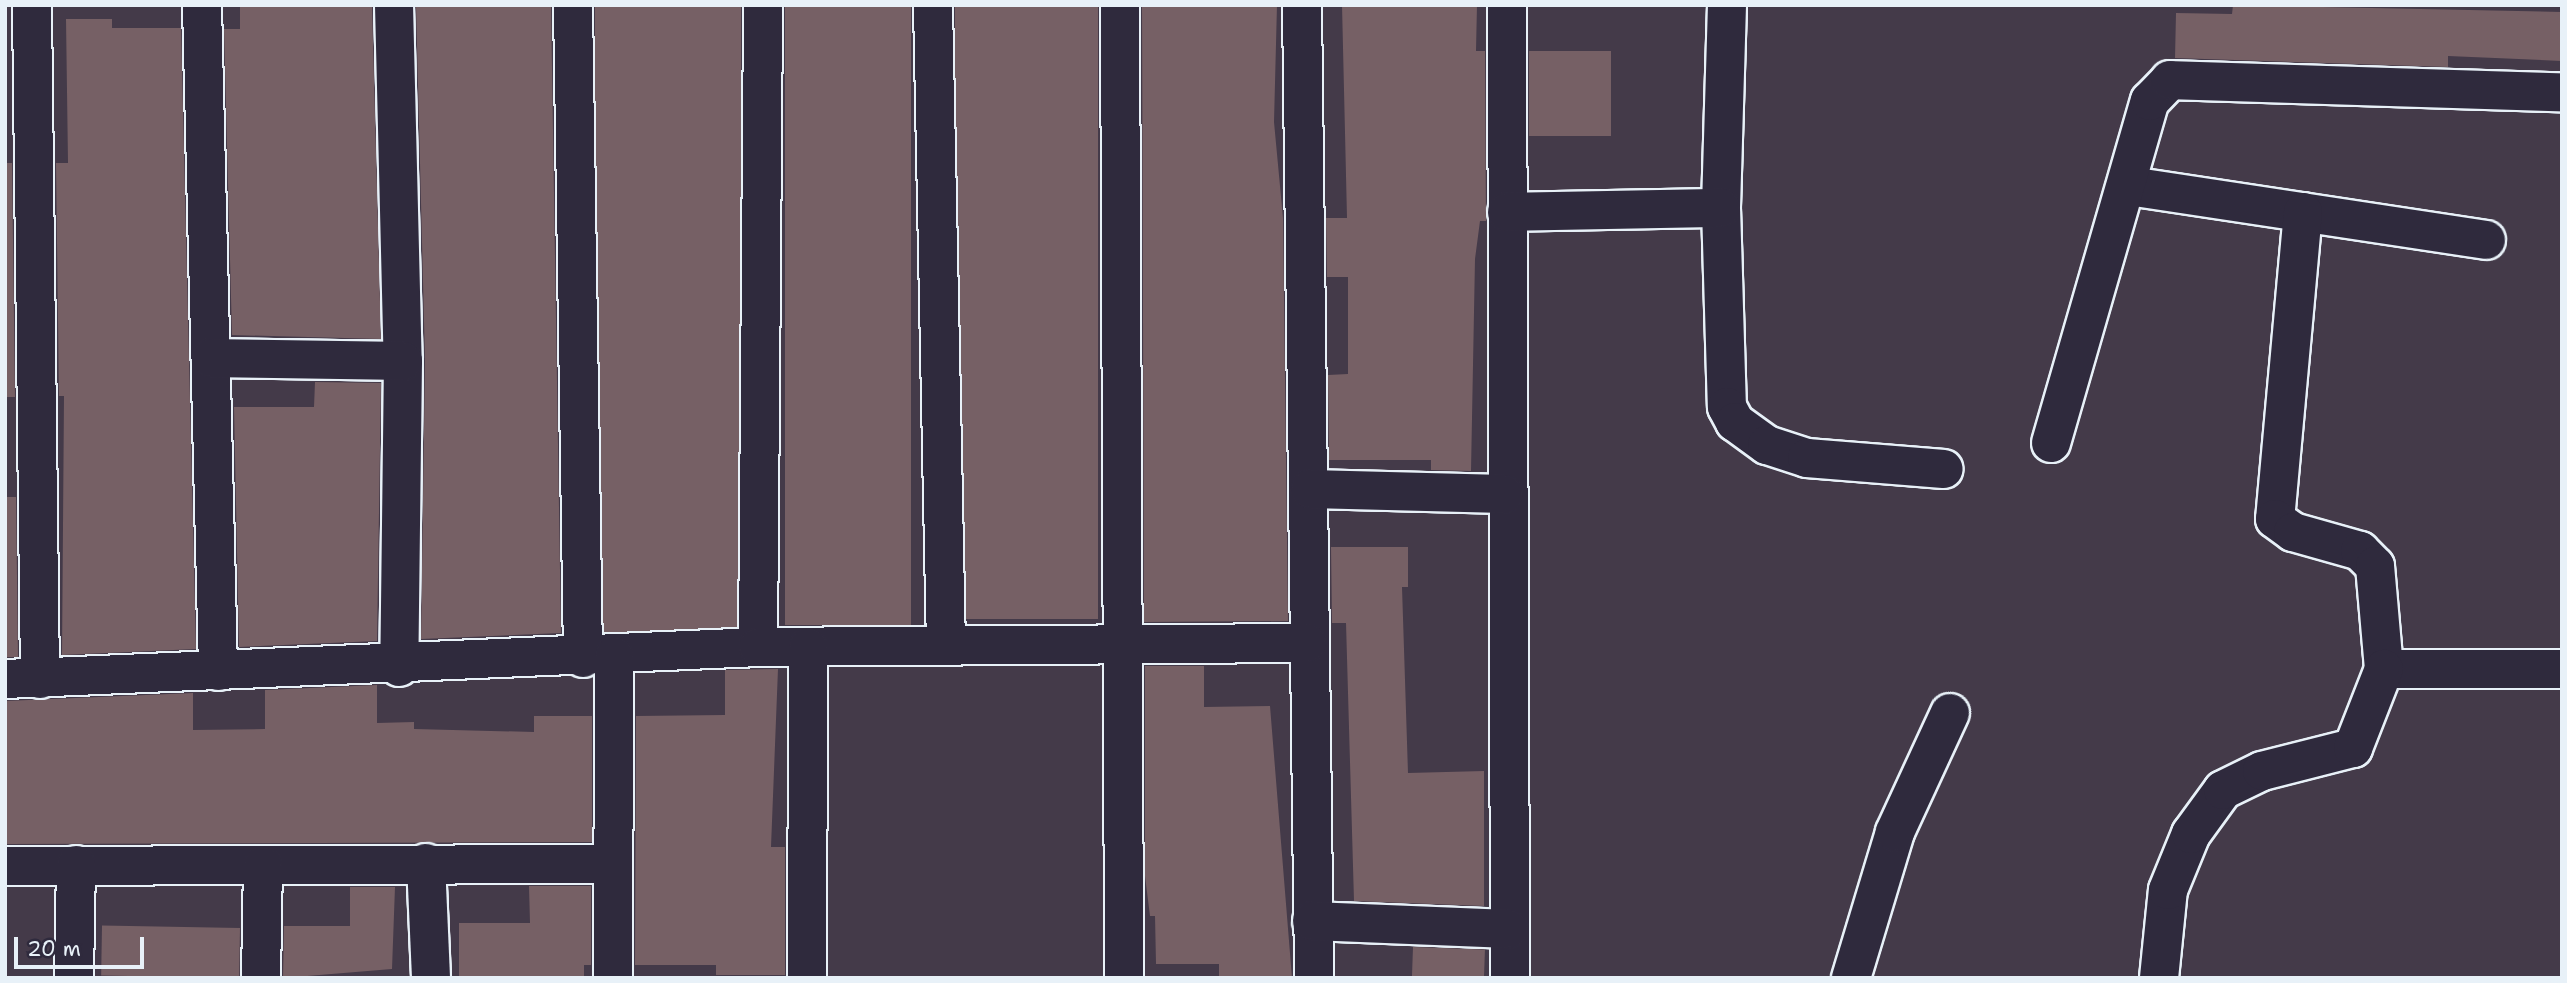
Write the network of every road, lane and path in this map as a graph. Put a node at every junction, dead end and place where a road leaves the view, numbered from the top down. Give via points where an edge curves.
1 (32, 5) edge
2 (202, 5) edge
3 (394, 5) edge
4 (573, 5) edge
5 (763, 5) edge
6 (933, 5) edge
7 (1120, 5) edge
8 (1302, 5) edge
9 (1507, 5) edge
10 (1727, 5) edge
11 (2562, 92) edge
12 (2129, 186) junction
13 (1721, 208) junction
14 (1507, 212) junction
15 (2303, 212) junction
16 (2486, 240) dead end
17 (211, 358) junction
18 (403, 361) junction
19 (2051, 443) dead end
20 (1944, 469) dead end
21 (1310, 489) junction
22 (1504, 494) junction
23 (1307, 643) junction
24 (1121, 644) junction
25 (946, 646) junction
26 (758, 647) junction
27 (808, 647) junction
28 (598, 657) junction
29 (399, 667) junction
30 (2384, 668) junction
31 (2562, 669) edge
32 (218, 671) junction
33 (22, 679) edge
34 (1950, 713) dead end
35 (426, 863) junction
36 (611, 864) junction
37 (76, 865) junction
38 (5, 866) edge
39 (263, 866) junction
40 (1312, 921) junction
41 (1509, 929) junction
42 (74, 978) edge
43 (261, 978) edge
44 (431, 978) edge
45 (613, 978) edge
46 (807, 978) edge
47 (1124, 978) edge
48 (1314, 978) edge
49 (1510, 978) edge
50 (1851, 978) edge
51 (2159, 978) edge

1 - 33 street
2 - 17 street
3 - 18 street
4 - 28 street
5 - 26 street
6 - 25 street
7 - 24 street
8 - 21 street
9 - 14 street
10 - 13 street
11 - 12 street via 2170,80 2150,101
12 - 15 street
12 - 19 street
13 - 14 street
13 - 20 street via 1727,407 1735,422 1767,445 1807,458
14 - 22 street
15 - 16 street
15 - 30 street via 2275,519 2293,532 2360,551 2375,566
17 - 18 street
17 - 32 street
18 - 29 street
21 - 22 street
21 - 23 street
22 - 41 street
23 - 24 street
23 - 40 street
24 - 25 street
24 - 47 street
25 - 27 street
26 - 27 street
26 - 28 street
27 - 46 street
28 - 29 street
28 - 36 street
29 - 32 street
30 - 31 street
30 - 51 street via 2353,748 2262,771 2223,790 2191,834 2168,890
32 - 33 street
34 - 50 street via 1895,832
35 - 36 street
35 - 39 street
35 - 44 street
36 - 45 street
37 - 38 street
37 - 39 street
37 - 42 street
39 - 43 street
40 - 41 street
40 - 48 street
41 - 49 street

